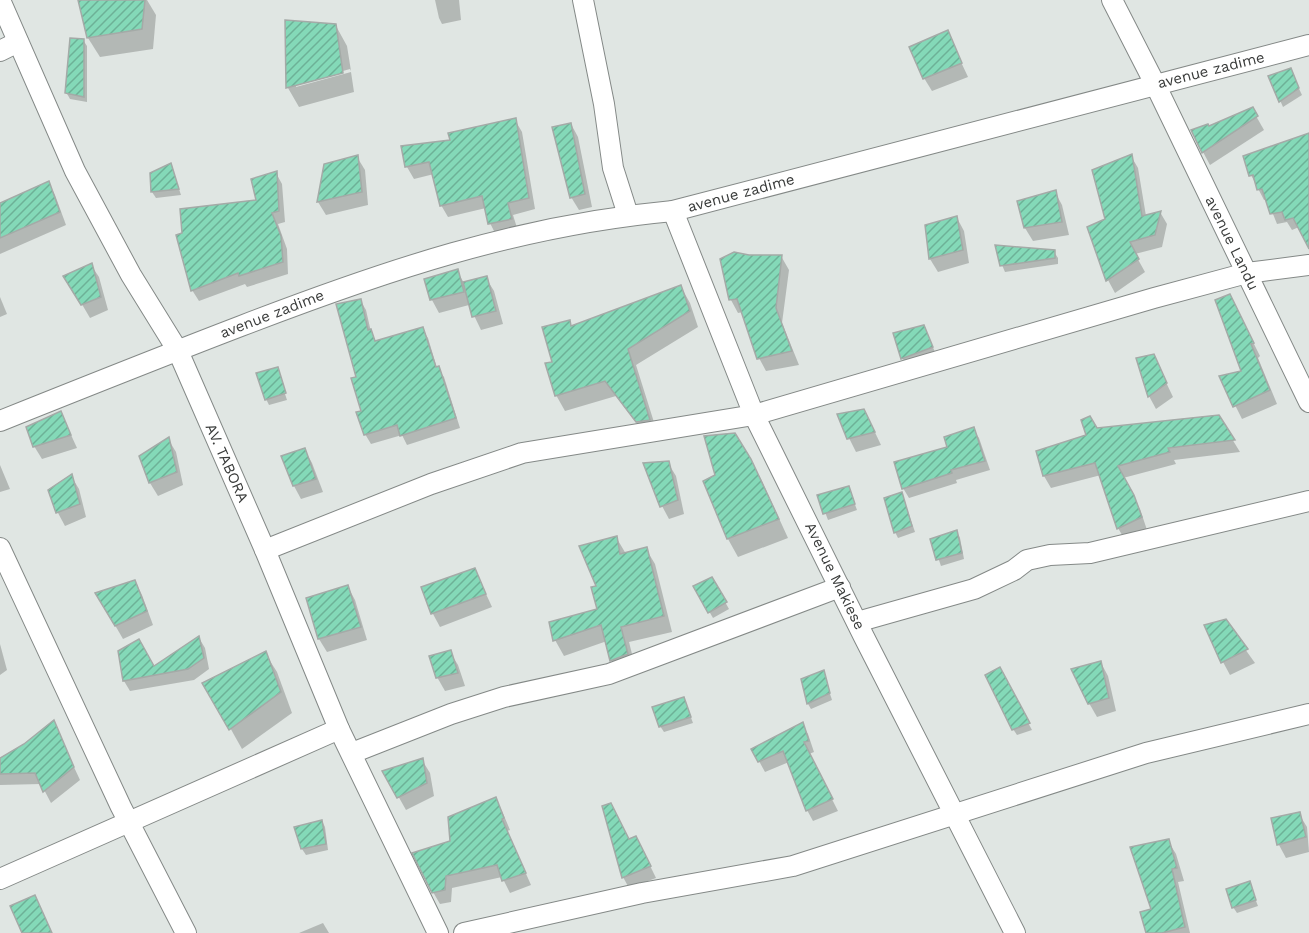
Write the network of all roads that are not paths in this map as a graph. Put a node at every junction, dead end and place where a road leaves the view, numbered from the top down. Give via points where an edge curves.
1 (0, 0) edge
2 (583, 0) edge
3 (1112, 0) edge
4 (18, 42) junction
5 (1309, 45) edge
6 (0, 51) edge
7 (1155, 84) junction
8 (673, 211) junction
9 (628, 215) junction
10 (1309, 266) edge
11 (1247, 273) junction
12 (178, 351) junction
13 (1309, 402) edge
14 (754, 414) junction
15 (0, 421) edge
16 (1309, 501) edge
17 (0, 548) edge
18 (265, 549) junction
19 (840, 587) junction
20 (857, 622) junction
21 (1309, 714) edge
22 (339, 729) junction
23 (352, 753) junction
24 (954, 813) junction
25 (129, 823) junction
26 (0, 879) edge
27 (186, 933) edge
28 (438, 933) edge
29 (464, 933) edge
30 (1015, 933) edge

1 - 4 street, AV. TABORA
2 - 9 street via 614,168
3 - 7 street, avenue Landu
4 - 6 street
4 - 12 street, AV. TABORA via 75,171 131,275
5 - 7 street, avenue zadime
7 - 8 street, avenue zadime
7 - 11 street, avenue Landu
8 - 9 street, avenue zadime
8 - 14 street, Avenue Makiese
9 - 12 street, avenue zadime via 536,231 437,257 334,291
10 - 11 street
11 - 13 street, avenue Landu
11 - 14 street
12 - 15 street, avenue zadime
12 - 18 street, AV. TABORA
14 - 18 street via 522,453
14 - 19 street, Avenue Makiese
16 - 20 street via 1090,553 1028,560 974,589
17 - 25 street
18 - 22 street, AV. TABORA
19 - 20 street, Avenue Makiese
19 - 23 street via 609,674 504,697
20 - 24 street, Avenue Makiese
21 - 24 street via 1146,753
22 - 23 street, AV. TABORA
22 - 25 street
23 - 28 street, AV. TABORA
24 - 29 street via 793,866 642,893
24 - 30 street, Avenue Makiese
25 - 26 street
25 - 27 street

